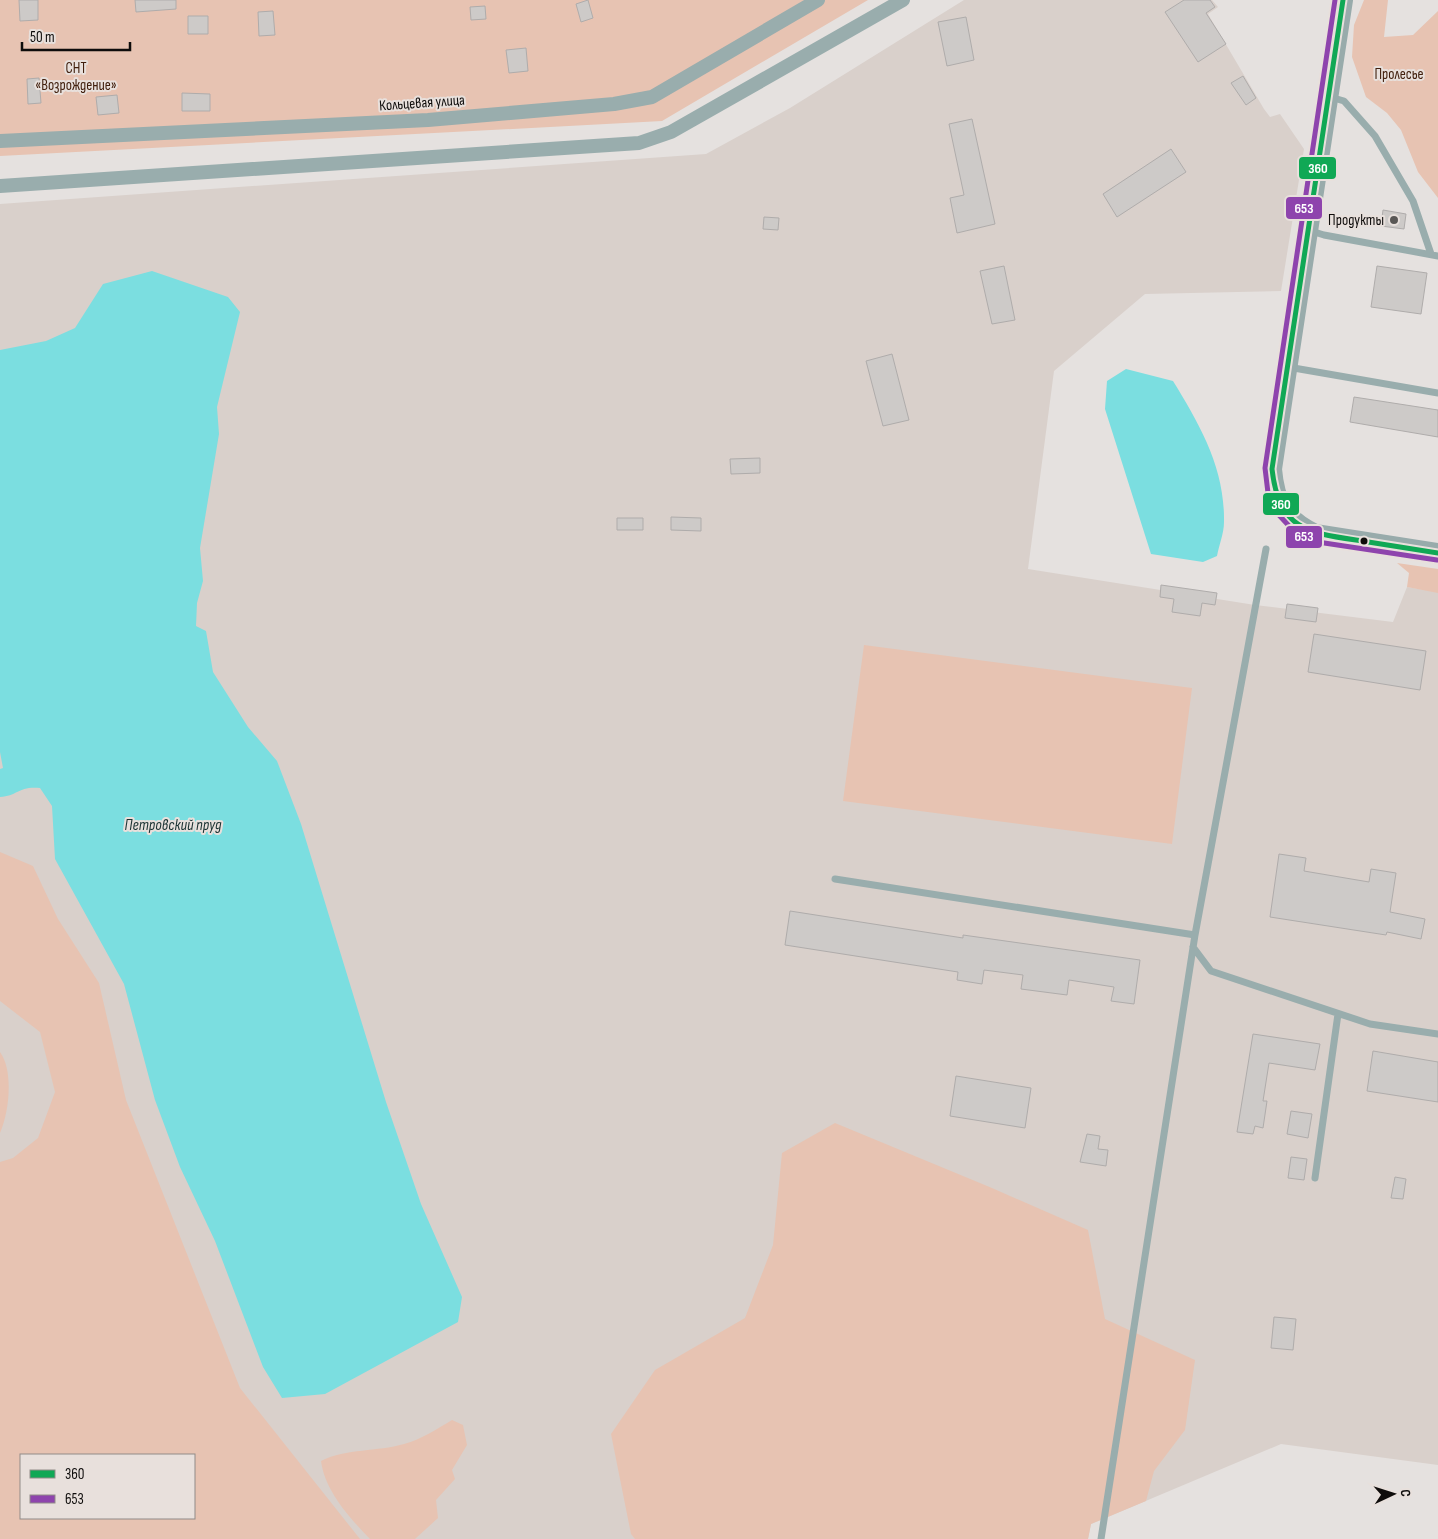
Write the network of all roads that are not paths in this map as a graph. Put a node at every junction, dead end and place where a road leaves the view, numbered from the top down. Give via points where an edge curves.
1 (818, 0) edge
2 (903, 0) edge
3 (1343, 0) edge
4 (1328, 96) junction
5 (0, 141) edge
6 (0, 186) edge
7 (1308, 230) junction
8 (1434, 255) edge
9 (1288, 367) junction
10 (1438, 393) edge
11 (1266, 549) dead end
12 (1438, 553) edge
13 (835, 879) dead end
14 (1195, 935) junction
15 (1193, 948) junction
16 (1338, 1014) junction
17 (1438, 1034) edge
18 (1314, 1178) dead end
19 (1101, 1539) edge

1 - 5 street, Кольцевая улица via 652,97 614,104 428,120
2 - 6 street via 671,132 639,143
3 - 4 street
4 - 7 street
4 - 8 lane via 1344,101 1375,136 1413,201
7 - 8 lane
7 - 9 street
9 - 10 lane
9 - 12 street via 1272,469 1274,490 1283,511 1299,526 1315,534
11 - 14 lane
13 - 14 lane
14 - 15 lane
15 - 16 lane via 1211,971
15 - 19 lane
16 - 17 lane via 1370,1024
16 - 18 lane

